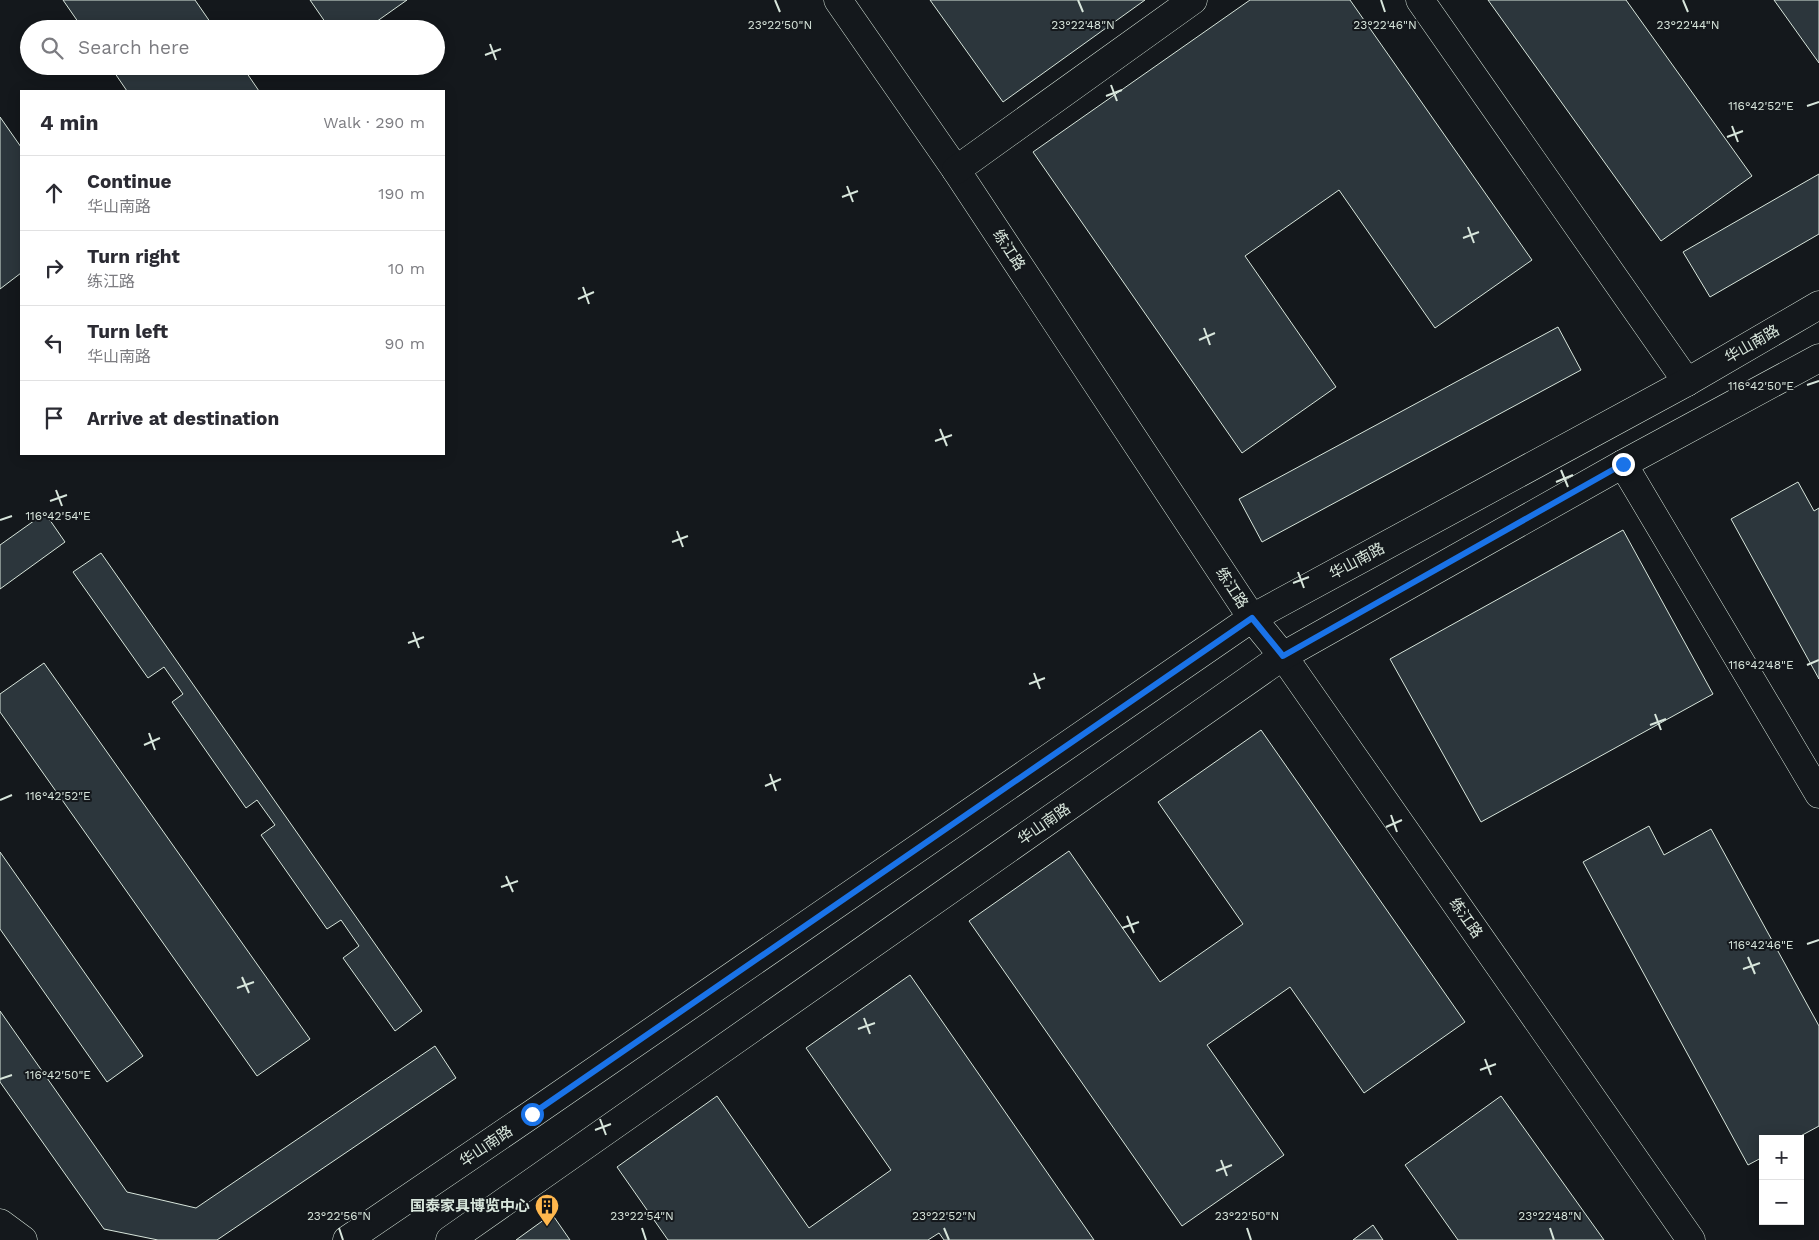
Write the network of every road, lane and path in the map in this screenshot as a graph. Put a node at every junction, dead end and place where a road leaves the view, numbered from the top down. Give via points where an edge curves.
1 (838, 0) edge
2 (1193, 0) edge
3 (1420, 0) edge
4 (956, 170) junction
5 (1819, 305) edge
6 (1819, 358) edge
7 (1687, 382) junction
8 (1623, 464) junction
9 (1252, 618) junction
10 (1283, 656) junction
11 (1819, 794) edge
12 (0, 1223) edge
13 (23, 1240) edge
14 (347, 1240) edge
15 (450, 1240) edge
16 (1691, 1240) edge

1 - 4 main road, 练江路
2 - 4 main road
3 - 7 main road
4 - 9 main road, 练江路
5 - 7 main road, 华山南路
6 - 8 main road, 华山南路
7 - 9 main road, 华山南路
8 - 10 main road, 华山南路
8 - 11 main road
9 - 10 main road, 练江路
9 - 14 main road, 华山南路
10 - 15 main road, 华山南路
10 - 16 main road, 练江路
12 - 13 main road

